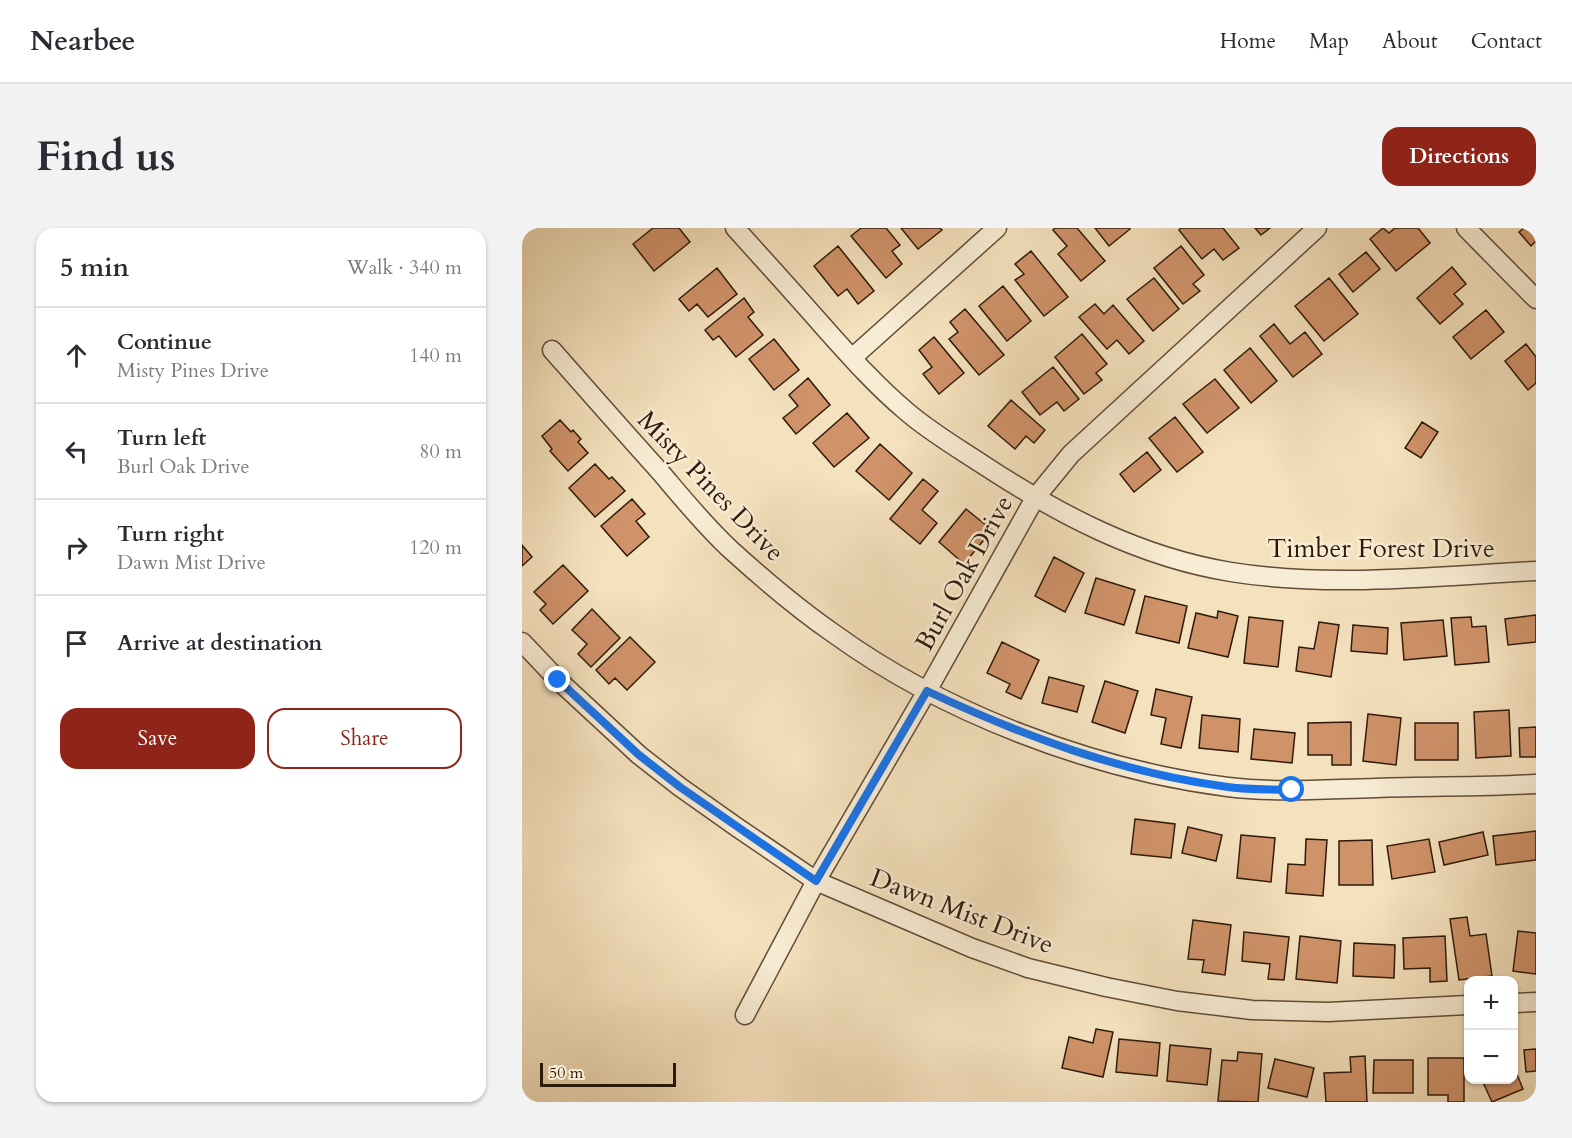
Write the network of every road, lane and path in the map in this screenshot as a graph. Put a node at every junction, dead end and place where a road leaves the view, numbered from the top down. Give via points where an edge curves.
1 (735, 228) edge
2 (997, 228) edge
3 (1317, 228) edge
4 (1466, 228) edge
5 (1536, 299) edge
6 (552, 351) dead end
7 (852, 358) junction
8 (1035, 498) junction
9 (1536, 571) edge
10 (522, 642) edge
11 (927, 691) junction
12 (1536, 784) edge
13 (816, 881) junction
14 (1536, 1002) edge
15 (1518, 1003) edge
16 (1464, 1005) edge
17 (745, 1015) dead end

1 - 7 street, Timber Forest Drive
2 - 7 street
3 - 8 street, Burl Oak Drive via 1071,454
4 - 5 street
6 - 11 street, Misty Pines Drive via 730,549 832,633
7 - 8 street, Timber Forest Drive via 906,411 941,438
8 - 9 street, Timber Forest Drive via 1102,533 1141,548 1231,572 1309,579
8 - 11 street, Burl Oak Drive
10 - 13 street, Dawn Mist Drive via 639,755
11 - 12 street, Misty Pines Drive via 1086,756 1221,786 1292,790
11 - 13 street, Burl Oak Drive
13 - 16 street, Dawn Mist Drive via 1028,968 1166,999 1252,1010 1328,1012
13 - 17 street, Burl Oak Drive
14 - 15 street

